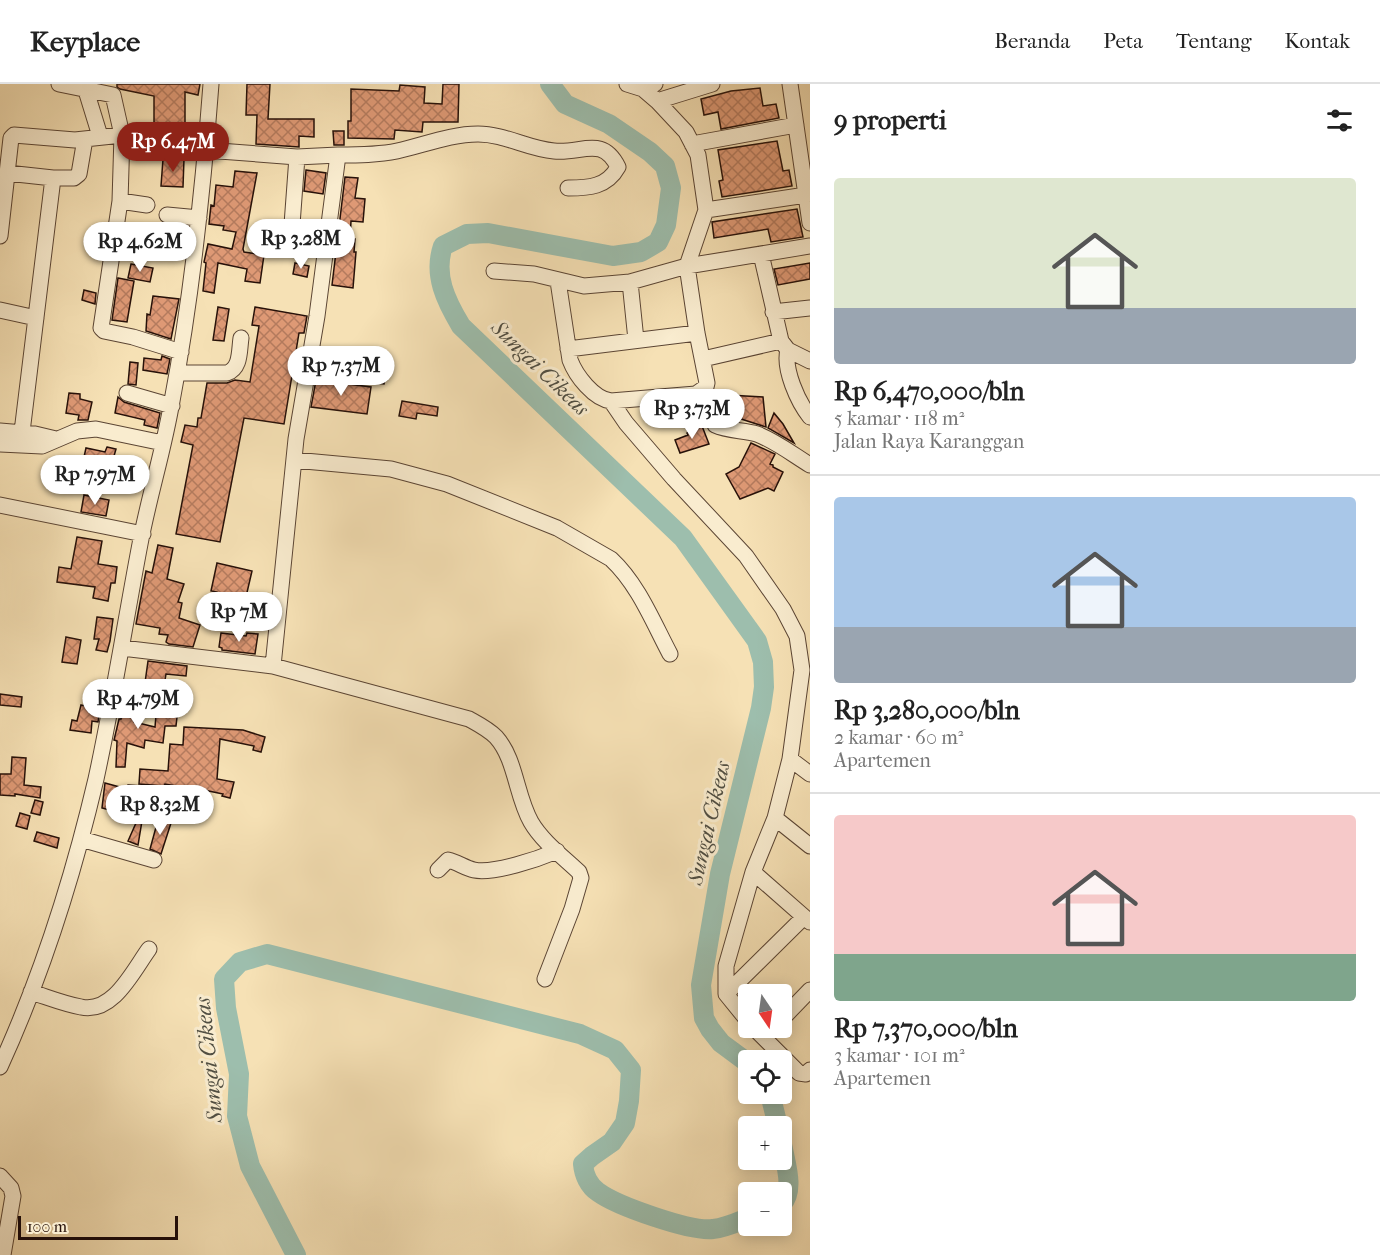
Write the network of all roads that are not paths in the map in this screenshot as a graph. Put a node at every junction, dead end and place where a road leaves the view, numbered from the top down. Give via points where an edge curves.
1 (59, 84) edge
2 (211, 84) edge
3 (627, 84) edge
4 (708, 84) edge
5 (790, 84) edge
6 (649, 86) edge
7 (85, 87) edge
8 (657, 101) junction
9 (796, 125) junction
10 (122, 135) junction
11 (92, 138) junction
12 (692, 144) junction
13 (206, 145) junction
14 (338, 155) junction
15 (297, 157) junction
16 (4, 173) edge
17 (53, 178) junction
18 (568, 189) dead end
19 (806, 195) junction
20 (120, 201) junction
21 (147, 205) dead end
22 (706, 210) junction
23 (167, 215) dead end
24 (199, 218) junction
25 (810, 223) edge
26 (0, 236) edge
27 (291, 238) dead end
28 (810, 246) edge
29 (761, 254) junction
30 (687, 266) junction
31 (494, 271) dead end
32 (558, 281) junction
33 (630, 282) junction
34 (810, 308) edge
35 (0, 310) edge
36 (773, 312) junction
37 (36, 318) junction
38 (697, 333) junction
39 (241, 338) dead end
40 (636, 340) junction
41 (784, 346) junction
42 (568, 349) junction
43 (181, 352) junction
44 (703, 359) junction
45 (810, 361) edge
46 (177, 373) junction
47 (127, 393) dead end
48 (611, 400) junction
49 (172, 405) junction
50 (810, 417) edge
51 (715, 425) dead end
52 (0, 431) edge
53 (22, 432) junction
54 (56, 439) junction
55 (163, 443) junction
56 (0, 444) edge
57 (294, 460) junction
58 (810, 465) edge
59 (0, 505) edge
60 (0, 513) edge
61 (141, 538) junction
62 (122, 648) junction
63 (669, 654) dead end
64 (273, 666) junction
65 (806, 670) edge
66 (790, 759) junction
67 (810, 774) edge
68 (775, 818) junction
69 (81, 838) junction
70 (810, 846) edge
71 (557, 851) junction
72 (154, 860) dead end
73 (438, 870) dead end
74 (753, 872) junction
75 (807, 919) edge
76 (149, 949) dead end
77 (545, 979) dead end
78 (810, 990) edge
79 (31, 992) junction
80 (726, 994) junction
81 (738, 1009) edge
82 (792, 1009) edge
83 (769, 1038) edge
84 (0, 1067) edge
85 (810, 1070) edge
86 (0, 1176) edge
87 (3, 1255) edge

1 - 7 street
2 - 13 street
3 - 6 street
4 - 8 street
5 - 9 street
6 - 8 street
7 - 10 street via 113,95
7 - 11 street
8 - 12 street
9 - 12 street
9 - 19 street
10 - 11 street
10 - 13 street
10 - 20 street
11 - 16 street via 16,134 11,138
11 - 17 street via 77,177
12 - 22 street via 698,156
13 - 15 street
13 - 24 street
14 - 15 street
14 - 18 street via 395,152 453,137 493,135 532,148 607,150 618,167 610,179 597,186
14 - 57 street
15 - 27 street
16 - 17 street
16 - 26 street
17 - 37 street
19 - 22 street
19 - 25 street
20 - 21 street
20 - 43 street via 100,327
22 - 30 street
23 - 24 street
24 - 43 street
28 - 29 street
29 - 30 street
29 - 36 street
30 - 33 street
30 - 38 street
31 - 32 street via 534,274
32 - 33 street via 584,286
32 - 42 street
33 - 40 street
34 - 36 street
35 - 37 street
36 - 41 street
37 - 53 street
38 - 40 street
38 - 44 street
39 - 46 street via 233,370
40 - 42 street
41 - 44 street
41 - 45 street
41 - 50 street via 793,386
42 - 48 street via 575,371 601,398
43 - 46 street
44 - 48 street via 707,383 700,392
46 - 49 street
47 - 49 street
48 - 65 street via 626,423 746,555 791,622
49 - 55 street
51 - 58 street via 779,444
52 - 53 street
53 - 54 street
54 - 55 street via 96,429
54 - 56 street via 42,446
55 - 61 street
57 - 63 street via 391,469 447,484 556,528 617,565 639,595
57 - 64 street
59 - 61 street
60 - 61 street
61 - 62 street
62 - 64 street
62 - 69 street
64 - 71 street via 469,719 486,728 504,750 525,811
65 - 66 street
66 - 67 street
66 - 68 street
68 - 70 street
68 - 74 street
69 - 72 street
69 - 79 street
71 - 73 street via 528,862 484,870 448,860
71 - 77 street via 579,872 582,882
74 - 75 street
74 - 80 street via 726,966
75 - 80 street
76 - 79 street via 118,992 95,1007 82,1008
78 - 82 street
79 - 84 street
80 - 81 street
83 - 85 street via 798,1073
86 - 87 street via 13,1196

